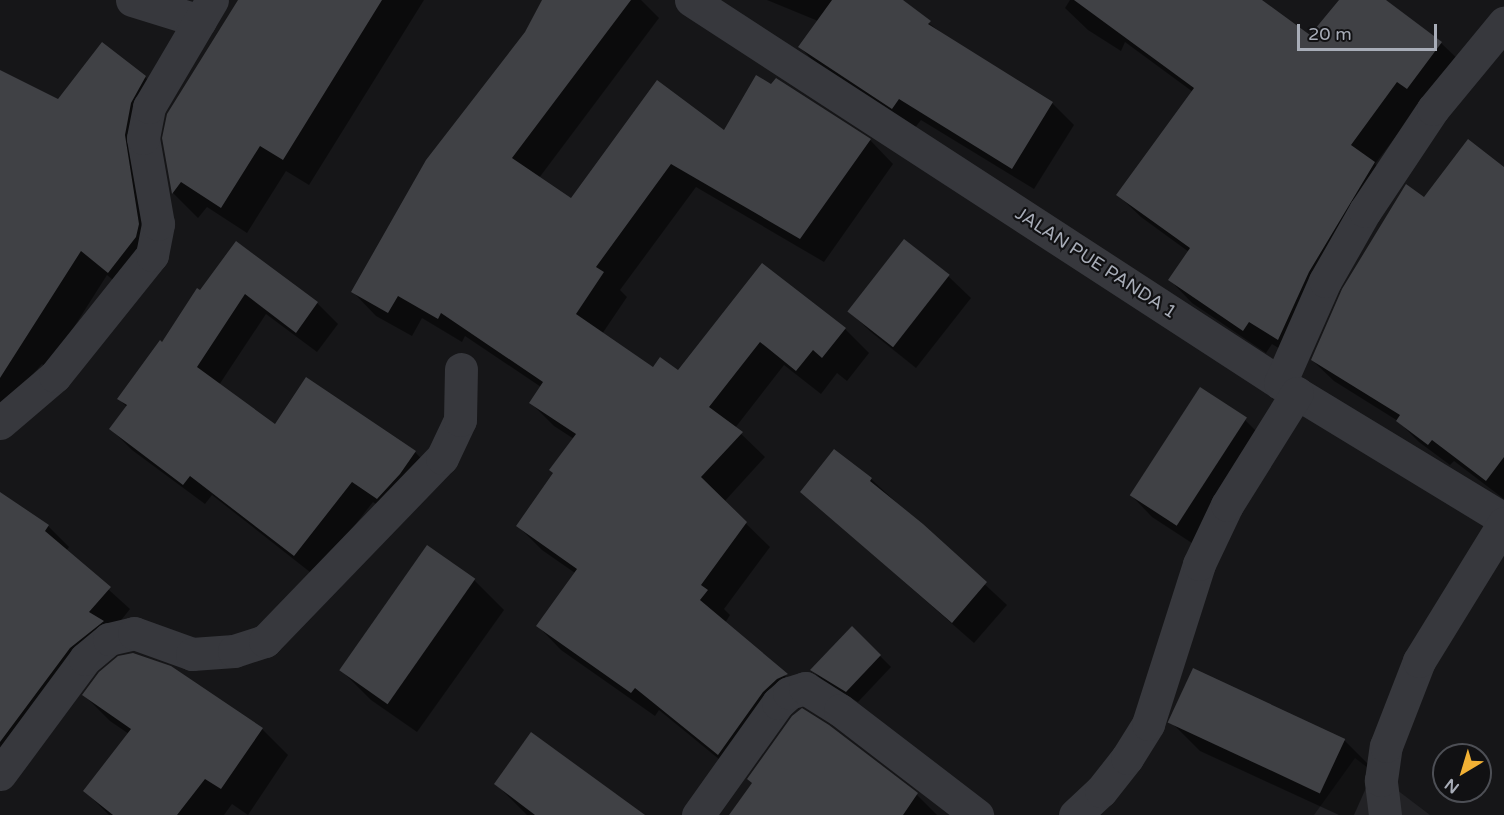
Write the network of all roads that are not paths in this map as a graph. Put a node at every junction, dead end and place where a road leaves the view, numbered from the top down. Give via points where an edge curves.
1 (132, 0) edge
2 (691, 0) edge
3 (206, 10) edge
4 (1504, 22) edge
5 (461, 369) dead end
6 (1288, 388) junction
7 (0, 423) edge
8 (1504, 521) edge
9 (0, 774) edge
10 (698, 815) edge
11 (977, 815) edge
12 (1075, 815) edge
13 (1385, 815) edge

1 - 3 street
2 - 6 street, JALAN PUE PANDA 1
3 - 7 street via 148,107 143,138 158,224 152,255 55,376
4 - 6 street via 1433,109 1365,212 1325,282
5 - 9 street via 460,420 442,458 265,640 234,651 192,654 134,633 109,639 85,659
6 - 8 street, JALAN PUE PANDA 1
6 - 12 street via 1199,564 1148,724 1101,791
8 - 13 street, JALAN PUE PANDA 1 via 1419,661 1386,746 1381,780
10 - 11 street via 778,703 789,693 805,688 840,710

